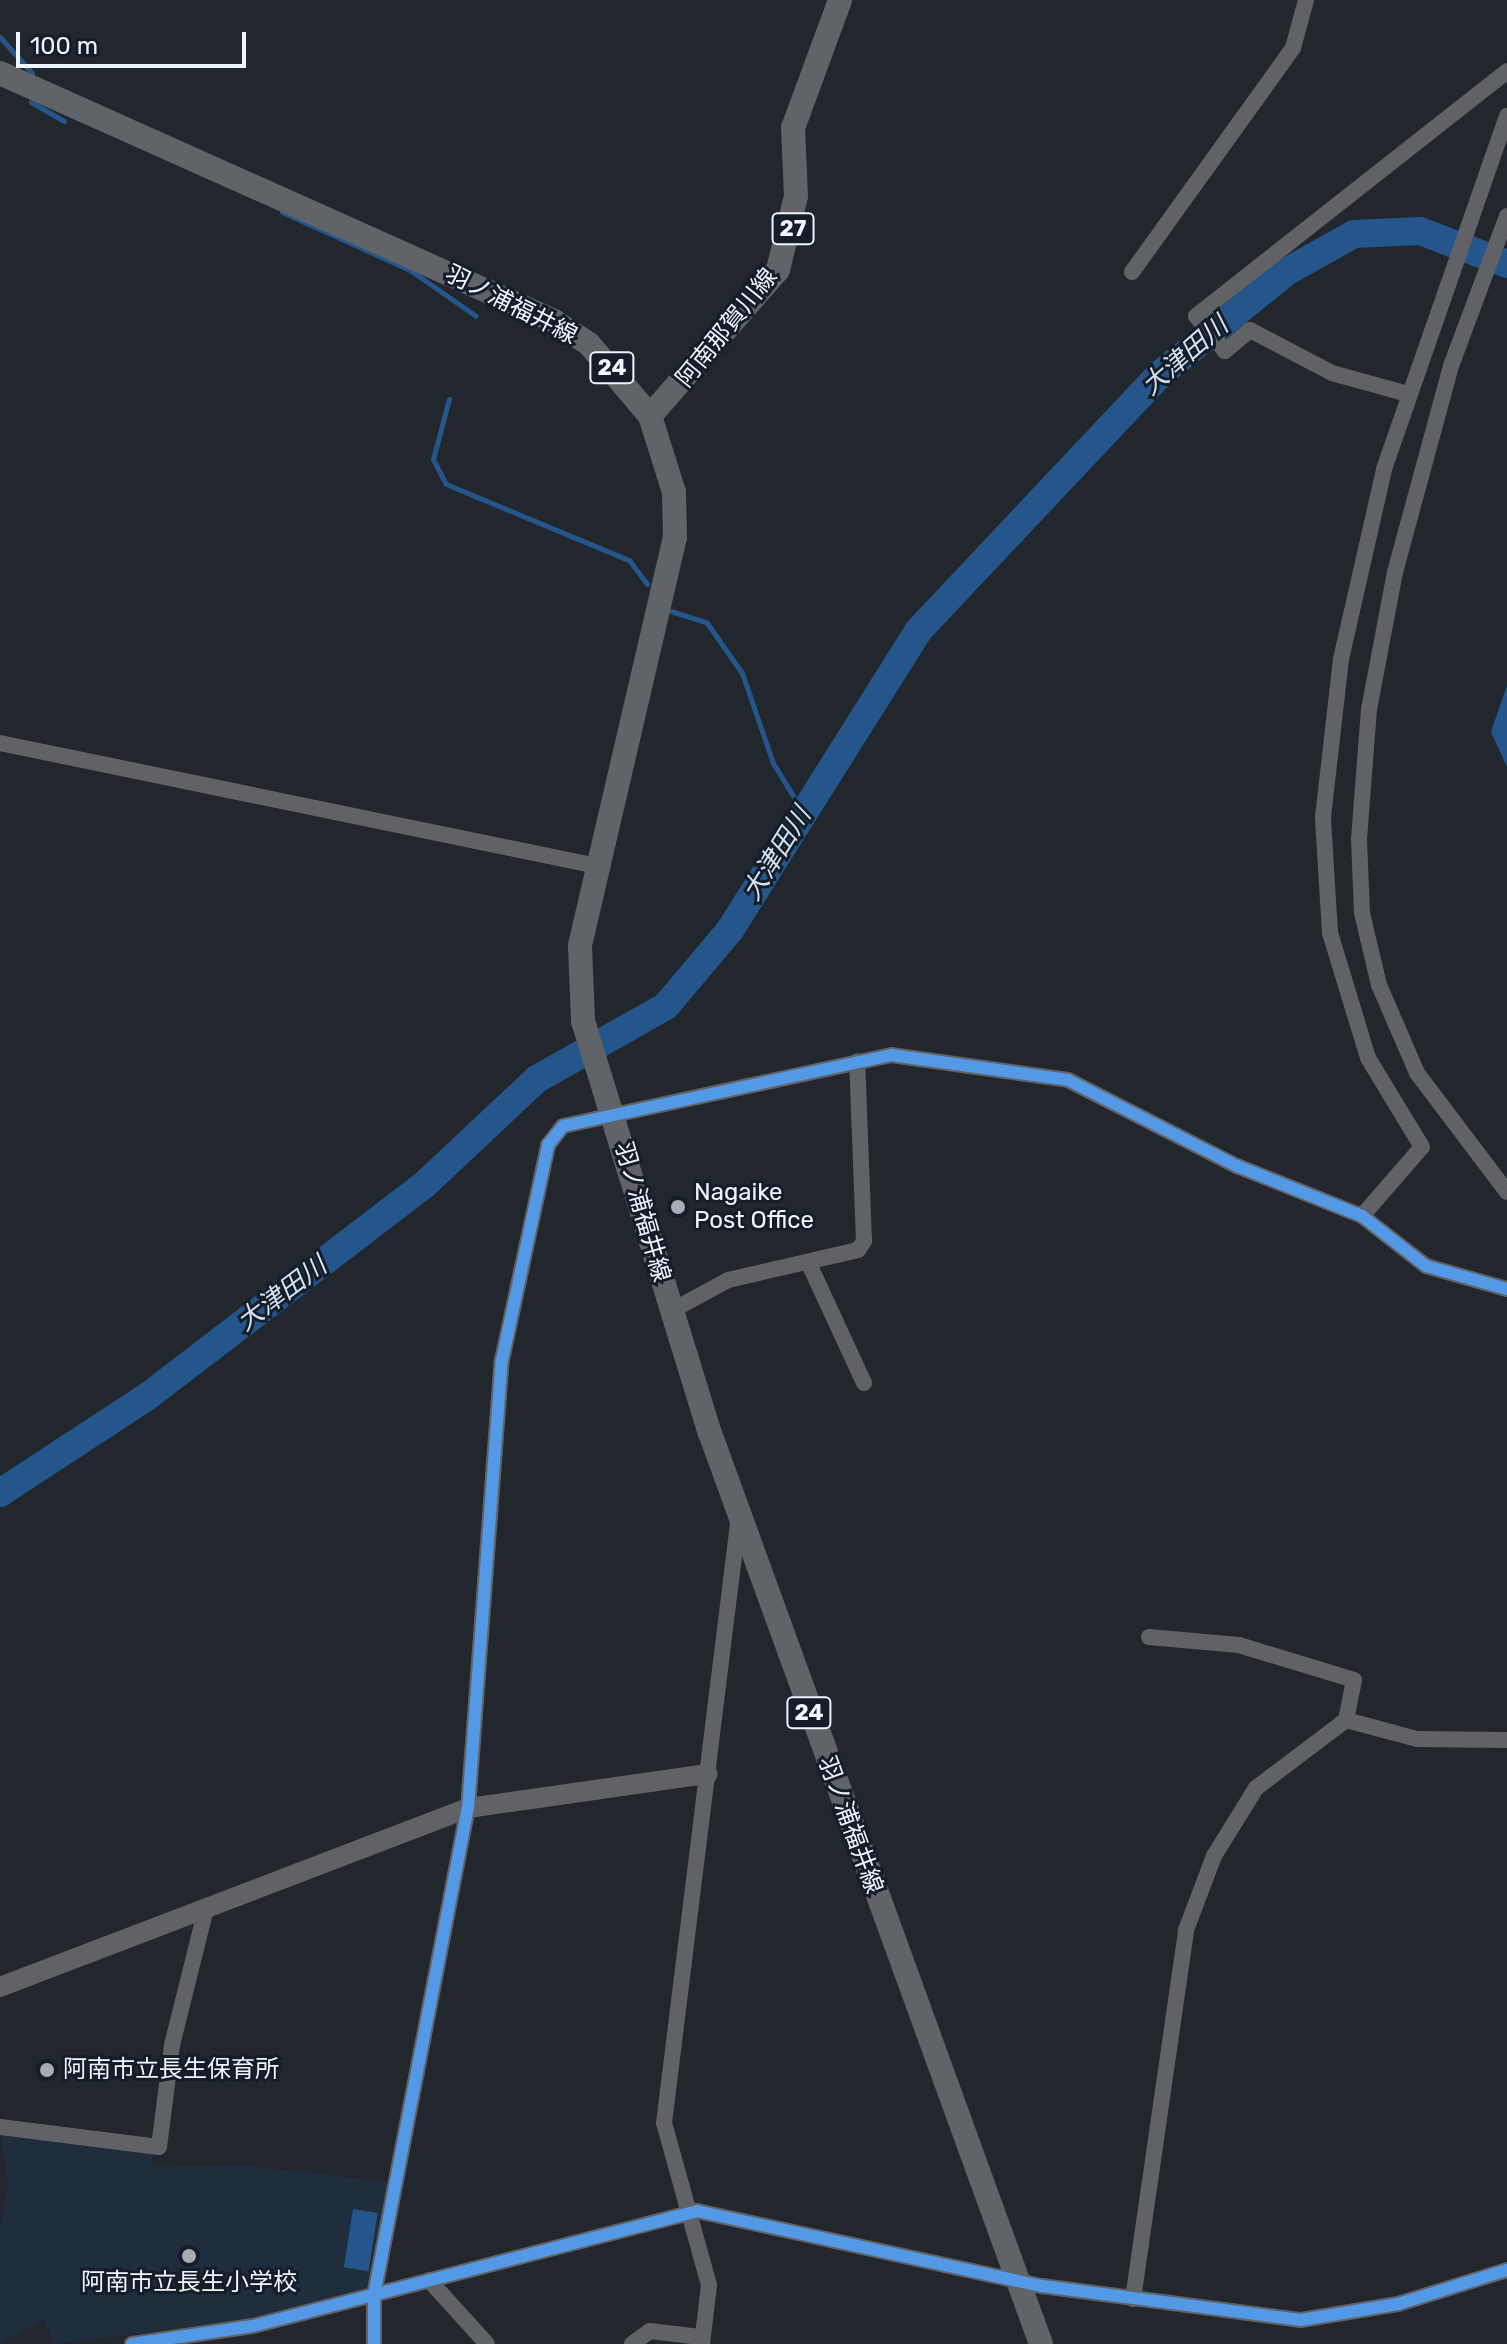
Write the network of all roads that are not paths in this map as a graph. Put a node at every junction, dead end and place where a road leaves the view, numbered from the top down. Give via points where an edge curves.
1 (840, 0) edge
2 (1306, 0) edge
3 (1507, 71) edge
4 (0, 73) edge
5 (1507, 116) edge
6 (1507, 216) edge
7 (1132, 272) dead end
8 (1408, 394) junction
9 (650, 416) junction
10 (0, 743) edge
11 (597, 866) junction
12 (857, 1061) junction
13 (612, 1113) junction
14 (1507, 1192) edge
15 (1362, 1216) junction
16 (810, 1266) junction
17 (1507, 1289) edge
18 (671, 1311) junction
19 (864, 1383) dead end
20 (739, 1516) junction
21 (1149, 1637) dead end
22 (1346, 1720) junction
23 (1507, 1740) edge
24 (708, 1774) junction
25 (468, 1808) junction
26 (205, 1913) junction
27 (0, 1987) edge
28 (0, 2127) edge
29 (685, 2214) junction
30 (1507, 2270) edge
31 (1017, 2278) junction
32 (429, 2280) junction
33 (374, 2295) junction
34 (1133, 2299) junction
35 (701, 2340) edge
36 (132, 2344) edge
37 (374, 2344) edge
38 (487, 2344) edge
39 (632, 2344) edge
40 (1041, 2344) edge

1 - 9 main road, 阿南那賀川線 / 27 via 793,128 796,196 778,270
2 - 7 street via 1293,48
3 - 8 street via 1196,316 1223,347 1250,330 1332,373
4 - 9 main road, 羽ノ浦福井線 / 24 via 554,321 589,344
5 - 8 street
6 - 14 street via 1451,366 1395,572 1369,709 1359,839 1362,913 1379,985 1417,1073
8 - 15 street via 1357,573 1323,817 1330,933 1344,995 1368,1058 1422,1147
9 - 11 main road, 羽ノ浦福井線 / 24 via 674,492 675,537
10 - 11 street
11 - 13 main road, 羽ノ浦福井線 / 24 via 579,957 583,1021
12 - 13 street
12 - 15 street via 891,1055 1089,1086 1237,1166
12 - 16 street via 864,1241 845,1258
13 - 18 main road, 羽ノ浦福井線 / 24
13 - 25 street via 563,1126 548,1145 502,1360
15 - 17 street via 1426,1266
16 - 18 street via 728,1280
16 - 19 street
18 - 20 main road, 羽ノ浦福井線 / 24
20 - 24 street
20 - 31 main road, 羽ノ浦福井線 / 24
21 - 22 street via 1239,1645 1354,1680
22 - 23 street via 1417,1739
22 - 34 street via 1256,1788 1200,1886 1186,1930
24 - 25 street
24 - 29 street via 690,1868 664,2123
25 - 26 street
25 - 33 street
26 - 27 street
26 - 28 street via 172,2045 159,2147
29 - 31 street
29 - 32 street
29 - 35 street via 709,2285
30 - 34 street via 1398,2304 1301,2320
31 - 34 street
31 - 40 main road, 羽ノ浦福井線 / 24
32 - 33 street
32 - 38 street
33 - 36 street via 253,2326
33 - 37 street
35 - 39 street via 650,2331

